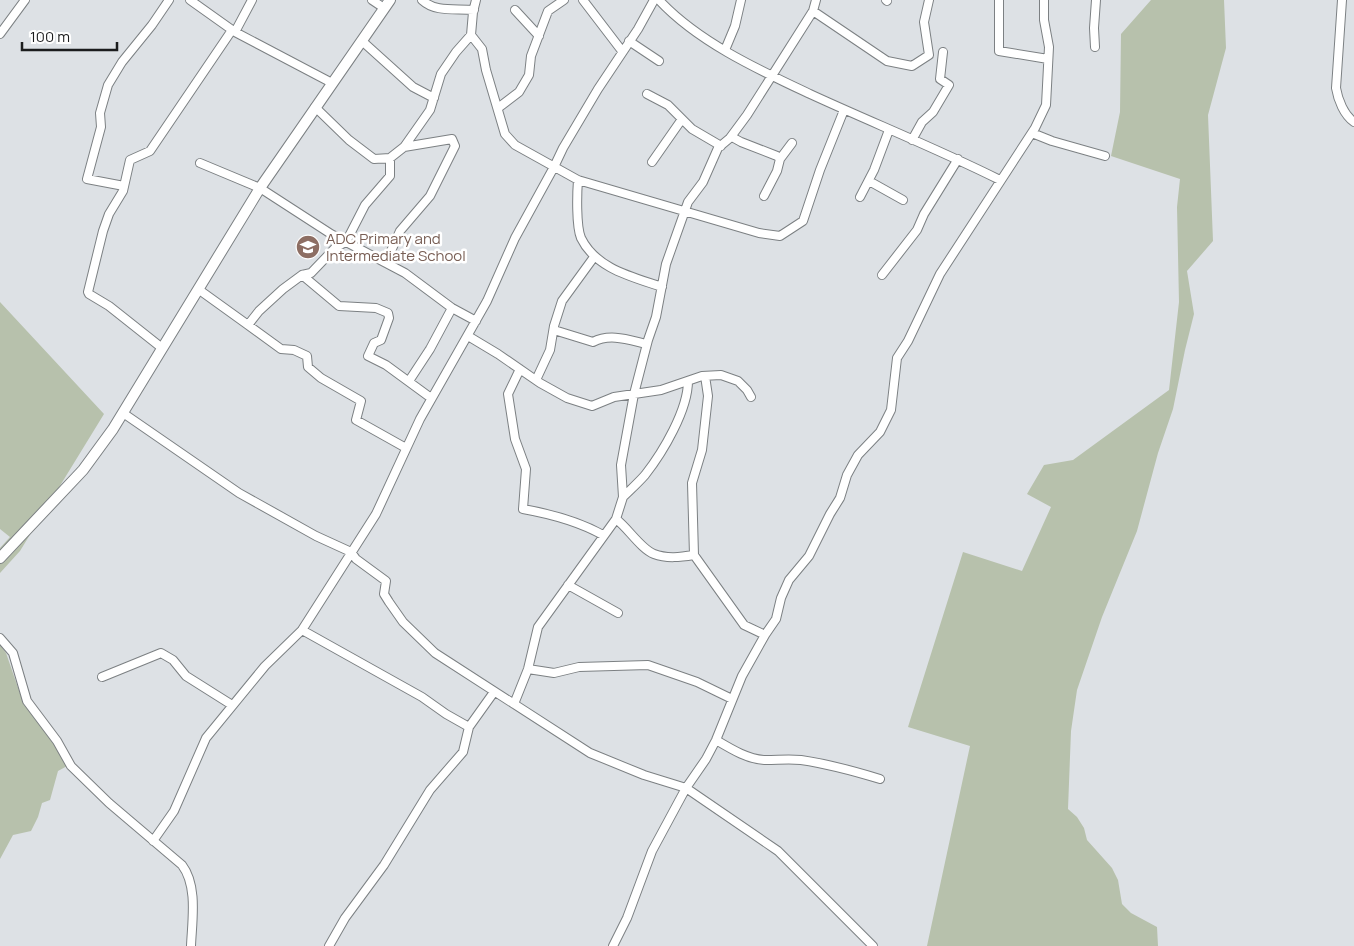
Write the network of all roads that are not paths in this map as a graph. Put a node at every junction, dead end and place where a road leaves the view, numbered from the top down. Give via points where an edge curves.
1 (25, 0) edge
2 (169, 0) edge
3 (190, 0) edge
4 (252, 0) edge
5 (372, 0) edge
6 (422, 0) edge
7 (476, 0) edge
8 (564, 0) edge
9 (583, 0) edge
10 (654, 0) edge
11 (659, 0) edge
12 (742, 0) edge
13 (816, 0) edge
14 (929, 0) edge
15 (999, 0) edge
16 (1044, 0) edge
17 (1096, 0) edge
18 (1342, 0) edge
19 (387, 4) edge
20 (474, 10) junction
21 (515, 10) dead end
22 (813, 11) junction
23 (233, 31) junction
24 (0, 34) edge
25 (471, 35) junction
26 (539, 36) junction
27 (362, 41) junction
28 (629, 41) junction
29 (1095, 47) dead end
30 (725, 50) junction
31 (622, 51) junction
32 (928, 55) junction
33 (1048, 59) junction
34 (659, 61) dead end
35 (772, 76) junction
36 (332, 83) junction
37 (647, 94) dead end
38 (434, 98) junction
39 (315, 107) junction
40 (498, 108) junction
41 (844, 110) junction
42 (682, 119) junction
43 (1354, 122) edge
44 (889, 130) junction
45 (1032, 133) junction
46 (732, 137) junction
47 (912, 140) junction
48 (792, 143) dead end
49 (722, 146) junction
50 (404, 147) junction
51 (1105, 156) dead end
52 (390, 158) junction
53 (780, 159) junction
54 (958, 159) junction
55 (652, 162) dead end
56 (200, 163) dead end
57 (554, 167) junction
58 (578, 180) junction
59 (1000, 180) junction
60 (869, 181) junction
61 (124, 186) junction
62 (260, 188) junction
63 (764, 196) dead end
64 (860, 197) dead end
65 (903, 200) dead end
66 (685, 212) junction
67 (346, 242) junction
68 (594, 257) junction
69 (386, 262) junction
70 (302, 275) junction
71 (882, 275) dead end
72 (662, 287) junction
73 (198, 289) junction
74 (452, 308) junction
75 (476, 321) junction
76 (248, 325) junction
77 (554, 330) junction
78 (468, 336) junction
79 (647, 344) junction
80 (162, 348) junction
81 (520, 369) junction
82 (705, 376) junction
83 (536, 380) junction
84 (688, 381) junction
85 (409, 382) junction
86 (634, 394) junction
87 (751, 397) dead end
88 (432, 398) junction
89 (123, 413) junction
90 (406, 448) junction
91 (623, 497) junction
92 (616, 519) junction
93 (603, 535) junction
94 (351, 552) junction
95 (694, 555) junction
96 (0, 558) edge
97 (568, 585) junction
98 (618, 613) dead end
99 (302, 630) junction
100 (765, 635) junction
101 (0, 638) edge
102 (528, 669) junction
103 (102, 677) dead end
104 (494, 692) junction
105 (732, 699) junction
106 (514, 704) junction
107 (232, 705) junction
108 (469, 726) junction
109 (716, 740) junction
110 (880, 779) dead end
111 (686, 788) junction
112 (154, 841) junction
113 (191, 946) edge
114 (329, 946) edge
115 (613, 946) edge
116 (873, 946) edge

1 - 24 street
2 - 61 street via 122,62 108,85 100,113 100,127 87,179
3 - 23 street
4 - 23 street
5 - 19 street
6 - 20 street via 435,8
7 - 20 street
8 - 26 street via 548,11
9 - 31 street
10 - 28 street
11 - 30 street via 673,15
12 - 30 street
13 - 22 street
14 - 32 street via 924,22
15 - 33 street via 999,51
16 - 33 street
17 - 29 street
18 - 43 street via 1336,88 1338,99
19 - 27 main road
20 - 25 street
21 - 26 street
22 - 32 street via 887,61 912,66
22 - 35 street
23 - 36 street
23 - 61 street via 150,151 130,160
25 - 38 street via 440,74
25 - 40 street via 482,49
26 - 40 street via 531,56 529,75 519,92
27 - 36 main road
27 - 38 street via 413,87
28 - 31 street
28 - 34 street
30 - 35 street
31 - 57 street
32 - 47 street via 945,52 940,79 949,85
33 - 45 street via 1046,104
35 - 41 street
35 - 46 street
36 - 39 main road
37 - 42 street via 668,105
38 - 50 street via 430,110
39 - 52 street via 374,159
39 - 62 main road
40 - 57 street via 505,134 515,145
41 - 44 street
41 - 66 street via 803,221 780,236
42 - 49 street via 692,129
42 - 55 street
44 - 47 street
44 - 60 street
45 - 51 street
45 - 59 street
46 - 49 street
46 - 53 street
47 - 54 street
48 - 53 street
49 - 66 street via 718,148
50 - 52 street
50 - 69 street via 452,139 455,146 430,196 400,231
52 - 67 street via 390,176 365,205
53 - 63 street
54 - 59 street
54 - 71 street via 917,230
56 - 62 street
57 - 58 street
57 - 75 street via 515,238
58 - 66 street
58 - 68 street via 580,237
59 - 100 street via 940,274 897,358 891,410 880,432 858,455 840,498 809,556 789,580 776,619
60 - 64 street
60 - 65 street
61 - 80 street via 109,214 88,292
62 - 67 street
62 - 73 main road
66 - 72 street via 666,264
67 - 69 street
67 - 70 street via 336,247 311,273
68 - 72 street via 615,270
68 - 77 street via 562,301
69 - 74 street
70 - 76 street via 259,311
70 - 85 street via 339,306 376,308 388,313 381,340 374,343 368,356
72 - 79 street
73 - 76 street
73 - 80 main road
74 - 75 street
74 - 85 street
75 - 78 street
76 - 90 street via 281,349 307,356 308,367 321,378 361,401 356,420
77 - 79 street via 593,342 601,337 621,337
77 - 83 street via 550,350
78 - 81 street
78 - 88 street
79 - 86 street
80 - 89 main road
81 - 83 street
81 - 93 street via 508,394 515,438 526,469 523,509 560,517
82 - 84 street
82 - 87 street via 721,375 738,381
82 - 95 street via 708,396 702,450 692,483
83 - 86 street via 567,398 592,406 614,397
84 - 86 street
84 - 91 street via 680,414 660,454
85 - 88 street
86 - 91 street via 621,465
88 - 90 street
89 - 94 street via 239,493
89 - 96 main road via 83,470
90 - 94 street via 376,514
91 - 92 street
92 - 93 street
92 - 95 street via 653,554 673,558
93 - 97 street
94 - 99 street
94 - 104 street via 356,560 386,581 384,594 389,602 403,622 434,653
95 - 100 street via 744,625
97 - 98 street
97 - 102 street via 538,627
99 - 107 street
99 - 108 street
100 - 105 street
101 - 112 street via 13,653 28,701 57,741 70,766
102 - 105 street via 554,674 579,666 648,664
102 - 106 street
103 - 107 street via 161,653 173,660 186,676
104 - 106 street
104 - 108 street
105 - 109 street
106 - 111 street via 590,753
107 - 112 street via 206,738 174,811
108 - 114 street via 463,752 430,790
109 - 110 street via 749,757 802,760
109 - 111 street
111 - 115 street via 652,851
111 - 116 street via 778,851
112 - 113 street via 188,872 192,901

